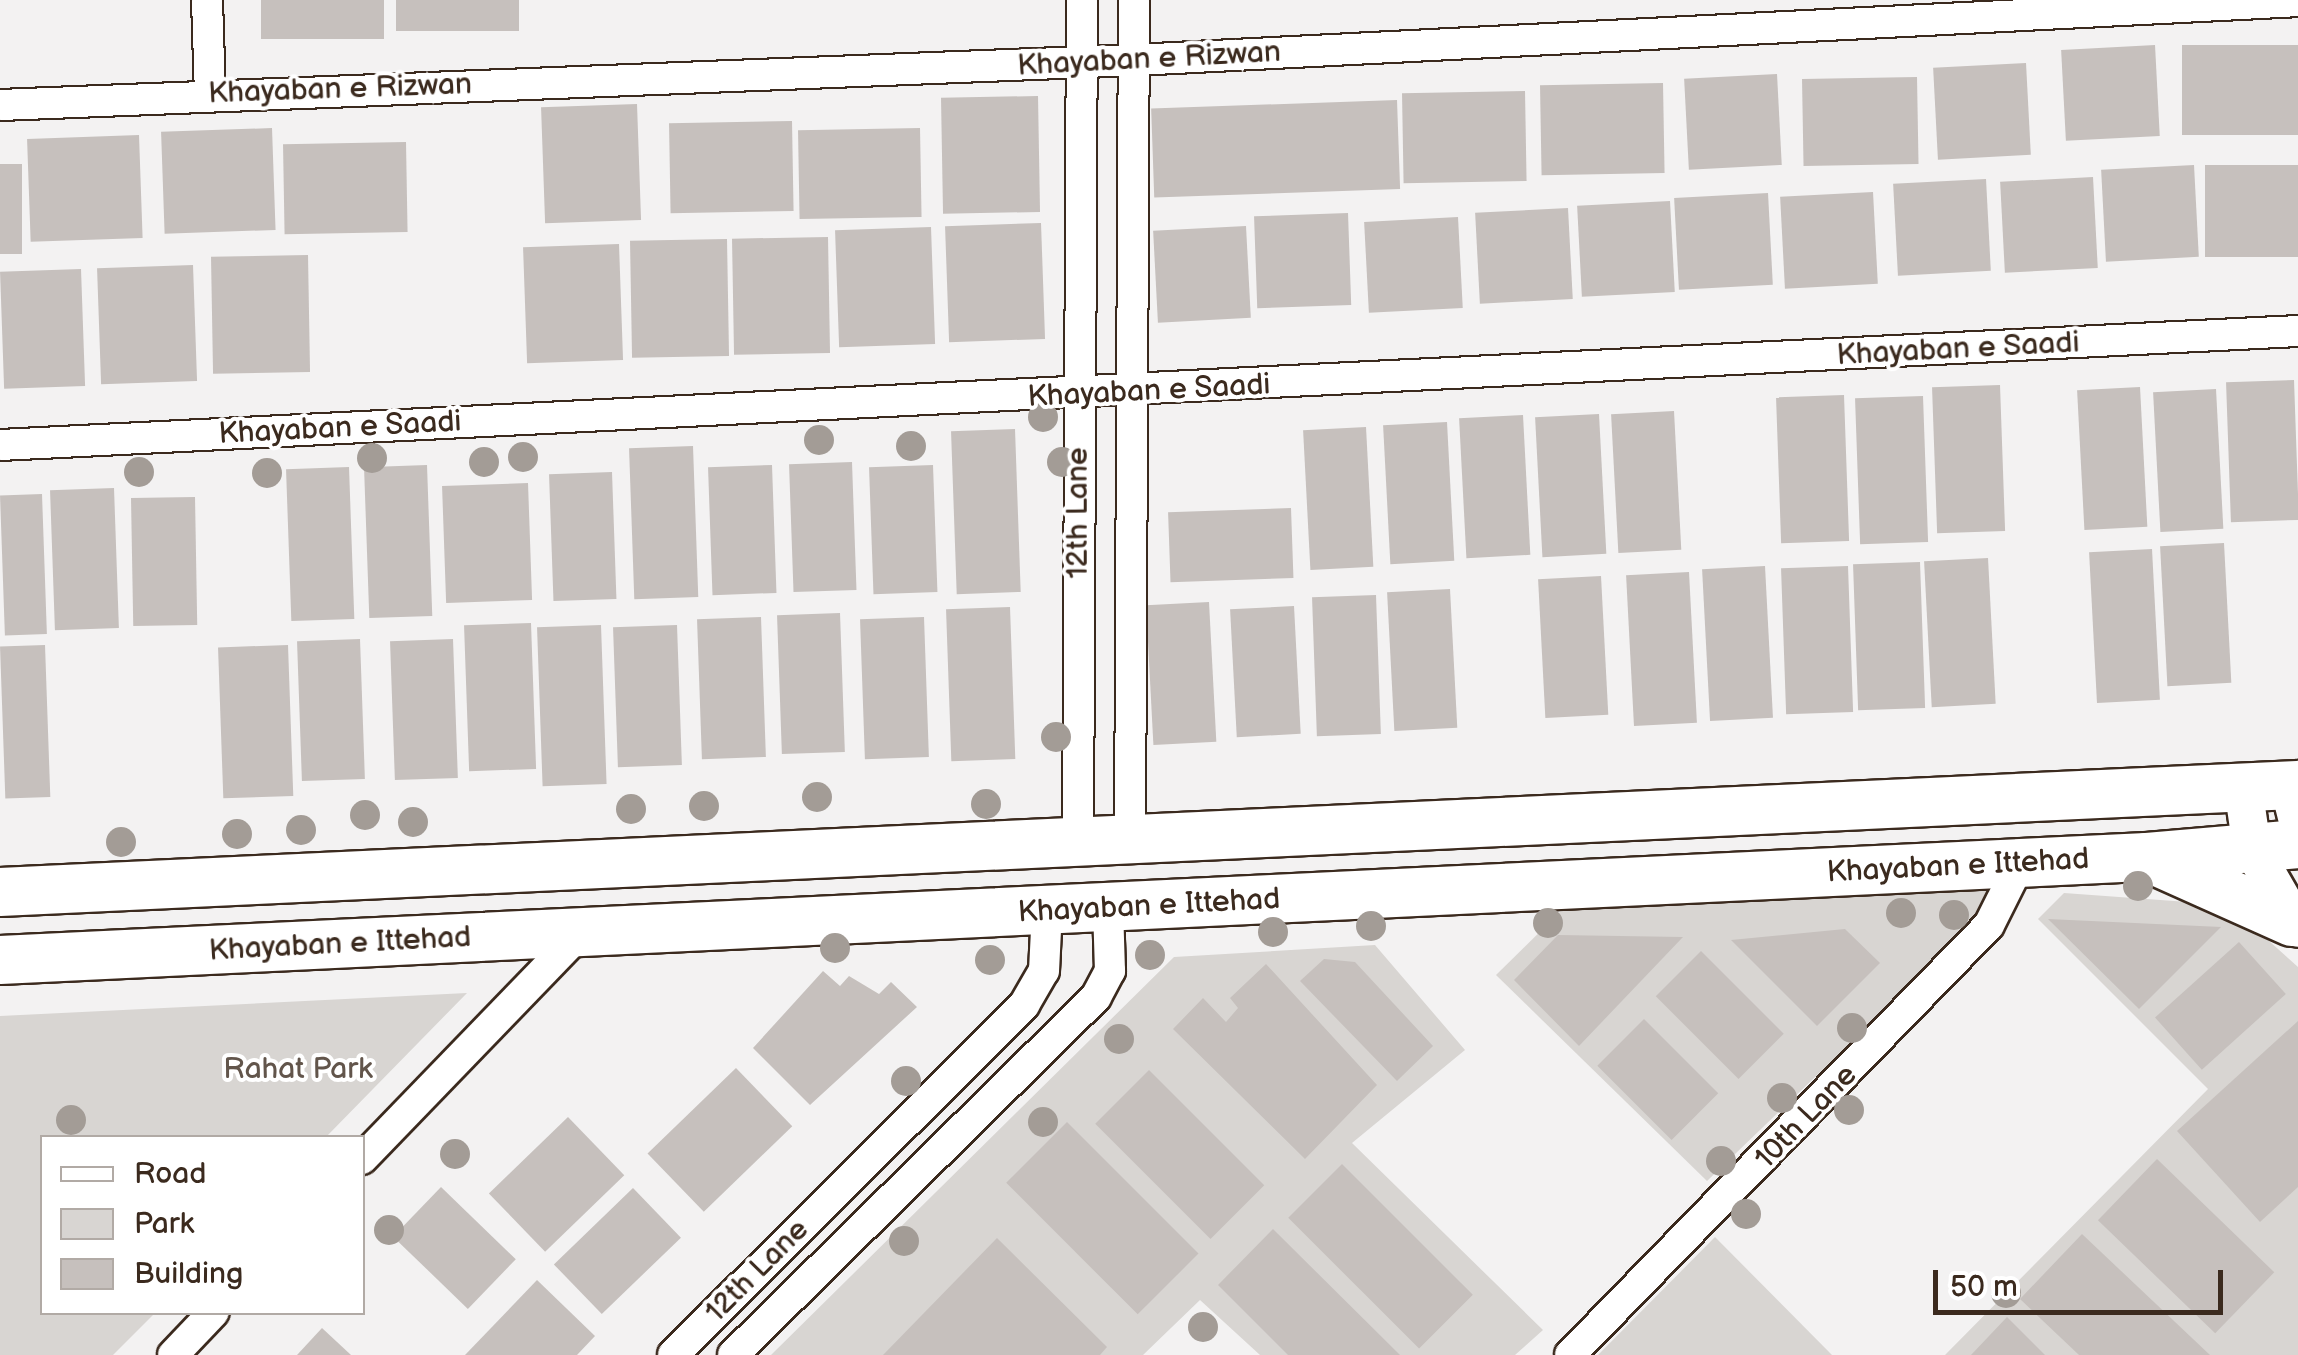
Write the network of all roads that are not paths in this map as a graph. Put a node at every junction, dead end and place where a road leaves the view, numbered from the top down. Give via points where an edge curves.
1 (207, 0) edge
2 (1082, 0) edge
3 (1134, 0) edge
4 (2298, 2) edge
5 (1135, 60) junction
6 (1082, 62) junction
7 (210, 93) junction
8 (0, 104) edge
9 (2298, 331) edge
10 (1132, 392) junction
11 (1078, 394) junction
12 (0, 445) edge
13 (2282, 795) edge
14 (1130, 843) junction
15 (2298, 844) edge
16 (1078, 846) junction
17 (2252, 848) junction
18 (2147, 857) junction
19 (2020, 863) junction
20 (0, 892) edge
21 (1108, 908) junction
22 (1047, 910) junction
23 (2295, 925) edge
24 (582, 932) junction
25 (0, 960) edge
26 (365, 1156) edge
27 (211, 1315) edge
28 (174, 1355) edge
29 (673, 1355) edge
30 (733, 1355) edge
31 (1570, 1355) edge

1 - 7 street
2 - 6 street, 12th Lane
3 - 5 street, 12th Lane
4 - 5 street, Khayaban e Rizwan
5 - 6 street, Khayaban e Rizwan
5 - 10 street, 12th Lane
6 - 7 street, Khayaban e Rizwan
6 - 11 street, 12th Lane
7 - 8 street, Khayaban e Rizwan
9 - 10 street, Khayaban e Saadi
10 - 11 street, Khayaban e Saadi
10 - 14 street, 12th Lane
11 - 12 street, Khayaban e Saadi
11 - 16 street, 12th Lane
13 - 14 main road
13 - 17 street
14 - 16 main road
15 - 17 main road, Khayaban e Ittehad
16 - 20 main road
17 - 18 main road, Khayaban e Ittehad
17 - 23 street
18 - 19 main road, Khayaban e Ittehad
18 - 23 main road
19 - 21 main road, Khayaban e Ittehad
19 - 31 street, 10th Lane via 1989,925
21 - 22 main road, Khayaban e Ittehad
21 - 30 street, 12th Lane via 1110,971 1096,997
22 - 24 main road, Khayaban e Ittehad
22 - 29 street, 12th Lane via 1044,971 1024,1004
24 - 25 main road, Khayaban e Ittehad
24 - 26 street
27 - 28 street

